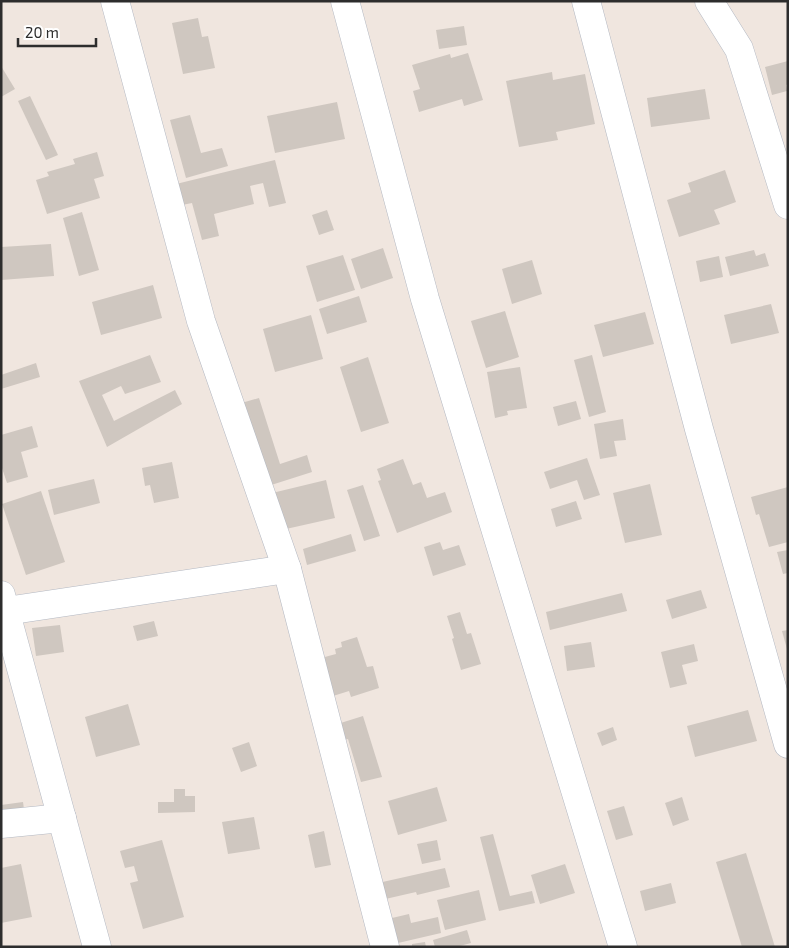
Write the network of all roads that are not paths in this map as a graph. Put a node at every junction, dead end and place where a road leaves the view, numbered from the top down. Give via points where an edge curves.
1 (115, 1) edge
2 (345, 1) edge
3 (586, 1) edge
4 (710, 1) edge
5 (788, 205) edge
6 (287, 570) junction
7 (4, 603) edge
8 (788, 744) edge
9 (62, 818) junction
10 (1, 824) edge
11 (96, 947) edge
12 (385, 947) edge
13 (623, 947) edge

1 - 6 street via 202,321
2 - 13 street via 425,299
3 - 8 street via 699,429
4 - 5 street via 740,49
6 - 7 street
6 - 12 street
7 - 9 street
9 - 10 street
9 - 11 street

